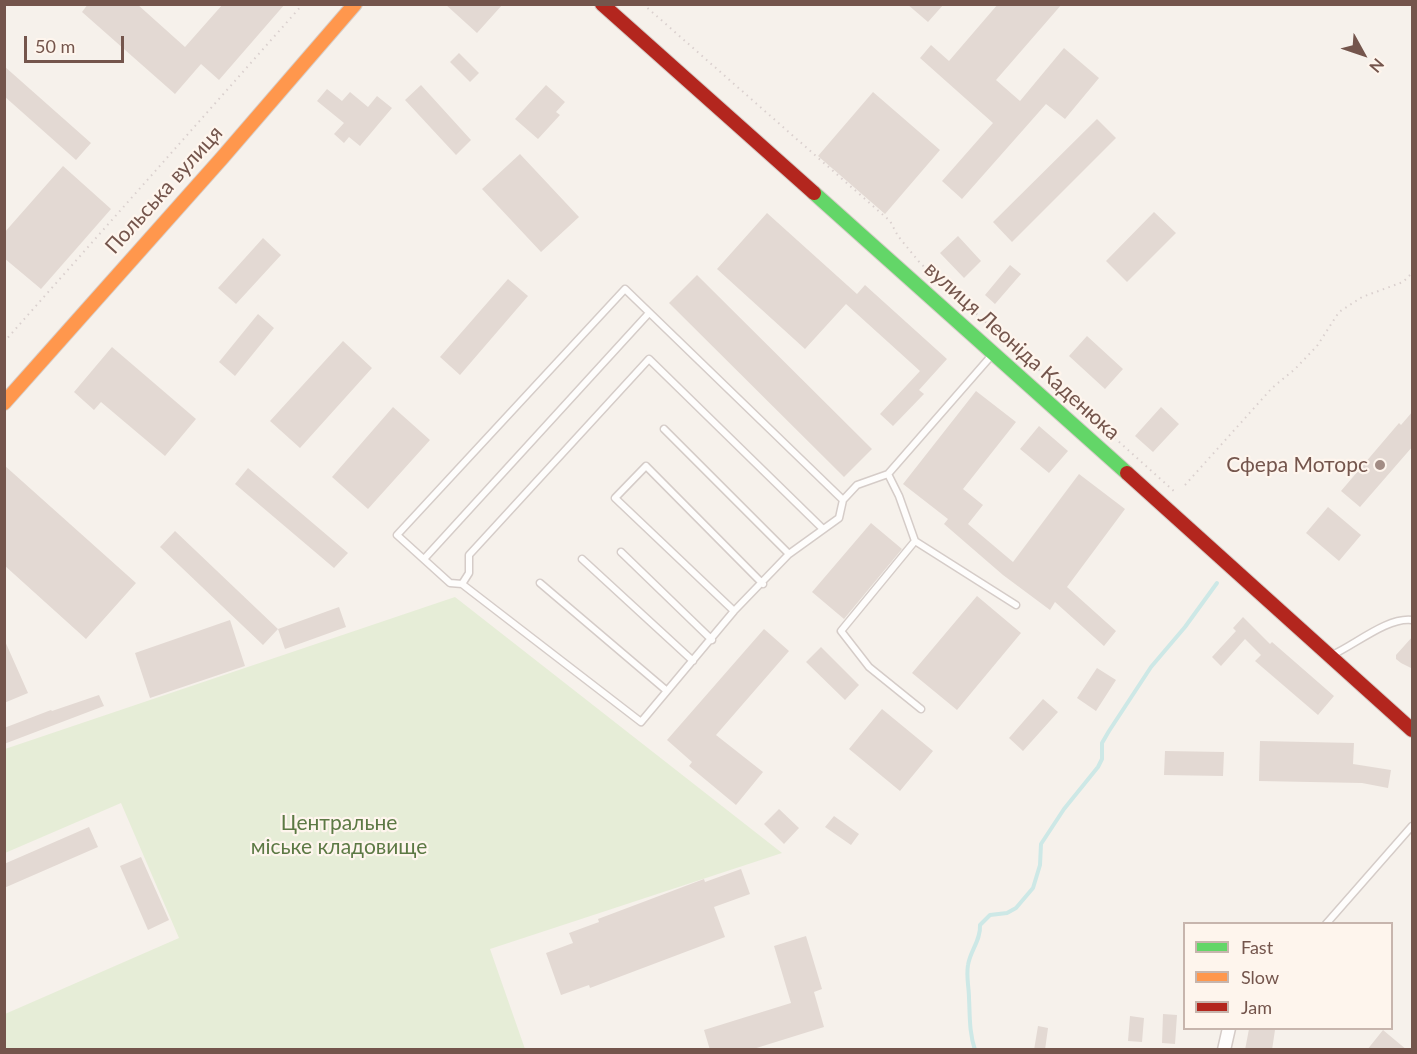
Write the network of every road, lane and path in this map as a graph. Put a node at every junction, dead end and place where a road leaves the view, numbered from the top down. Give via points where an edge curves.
1 (303, 4) edge
2 (355, 4) edge
3 (602, 4) edge
4 (643, 4) edge
5 (1413, 273) edge
6 (649, 313) junction
7 (4, 342) edge
8 (994, 353) junction
9 (4, 403) edge
10 (664, 429) dead end
11 (888, 474) junction
12 (1185, 485) dead end
13 (1176, 493) dead end
14 (843, 500) junction
15 (823, 529) junction
16 (915, 541) junction
17 (621, 552) dead end
18 (789, 554) junction
19 (424, 559) junction
20 (582, 559) dead end
21 (540, 583) dead end
22 (462, 584) junction
23 (763, 584) junction
24 (1016, 605) dead end
25 (734, 612) junction
26 (1413, 620) edge
27 (712, 640) junction
28 (1331, 656) junction
29 (693, 661) junction
30 (666, 691) junction
31 (921, 709) dead end
32 (1413, 730) edge
33 (1413, 826) edge
34 (1328, 922) edge
35 (1228, 1030) edge
36 (1224, 1050) edge

1 - 7 path
2 - 9 street, Польська вулиця
3 - 8 street, вулиця Леоніда Каденюка
4 - 13 path via 890,221 920,263
5 - 12 path via 1403,282 1362,297 1339,312 1317,346 1272,388
6 - 14 lane
6 - 19 lane
6 - 19 lane via 625,289 405,526 397,535
8 - 11 lane
8 - 28 street, вулиця Леоніда Каденюка
10 - 18 lane
11 - 14 lane via 857,485
11 - 16 lane
14 - 15 lane via 839,518
15 - 18 lane
15 - 22 lane via 649,358 469,555 469,573
16 - 24 lane
16 - 31 lane via 841,631 869,667
17 - 27 lane
18 - 23 lane
19 - 22 lane via 450,583
20 - 29 lane
21 - 30 lane
22 - 30 lane via 640,722
23 - 25 lane
23 - 25 lane via 646,466 615,498
25 - 27 lane
26 - 28 lane via 1402,619
27 - 29 lane
28 - 32 street, вулиця Леоніда Каденюка
29 - 30 lane
33 - 34 lane
35 - 36 street

